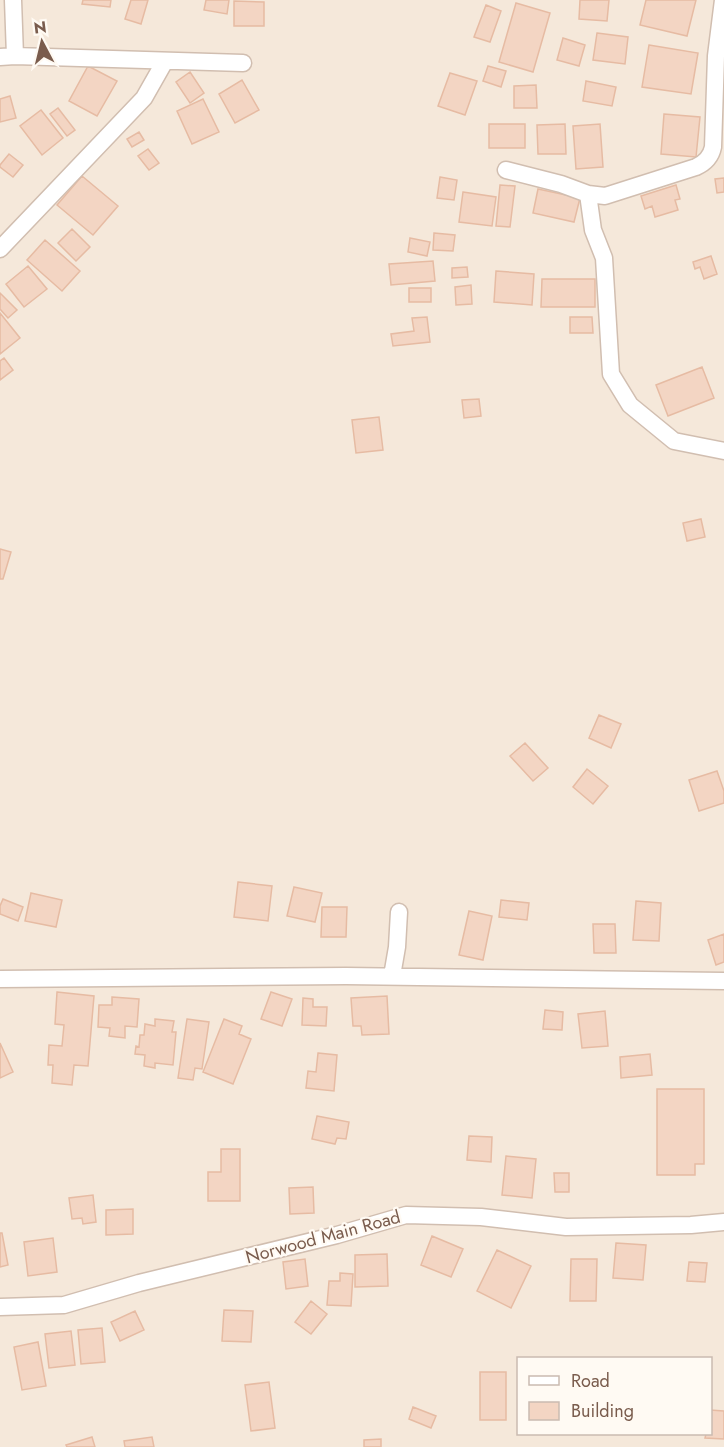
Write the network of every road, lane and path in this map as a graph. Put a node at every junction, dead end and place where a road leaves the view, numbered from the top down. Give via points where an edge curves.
1 (13, 0) edge
2 (723, 0) edge
3 (7, 57) edge
4 (165, 61) junction
5 (243, 63) dead end
6 (506, 170) dead end
7 (588, 194) junction
8 (0, 249) edge
9 (724, 451) edge
10 (399, 912) dead end
11 (392, 976) junction
12 (0, 979) edge
13 (724, 981) edge
14 (724, 1222) edge
15 (0, 1307) edge

1 - 3 street
2 - 7 street via 712,153 696,167 605,196
3 - 4 street
4 - 5 street
4 - 8 street via 144,98
6 - 7 street
7 - 9 street via 593,230 604,258 611,374 630,405 674,441
10 - 11 street
11 - 12 street
11 - 13 street
14 - 15 street, Norwood Main Road via 566,1227 481,1217 406,1215 64,1305

